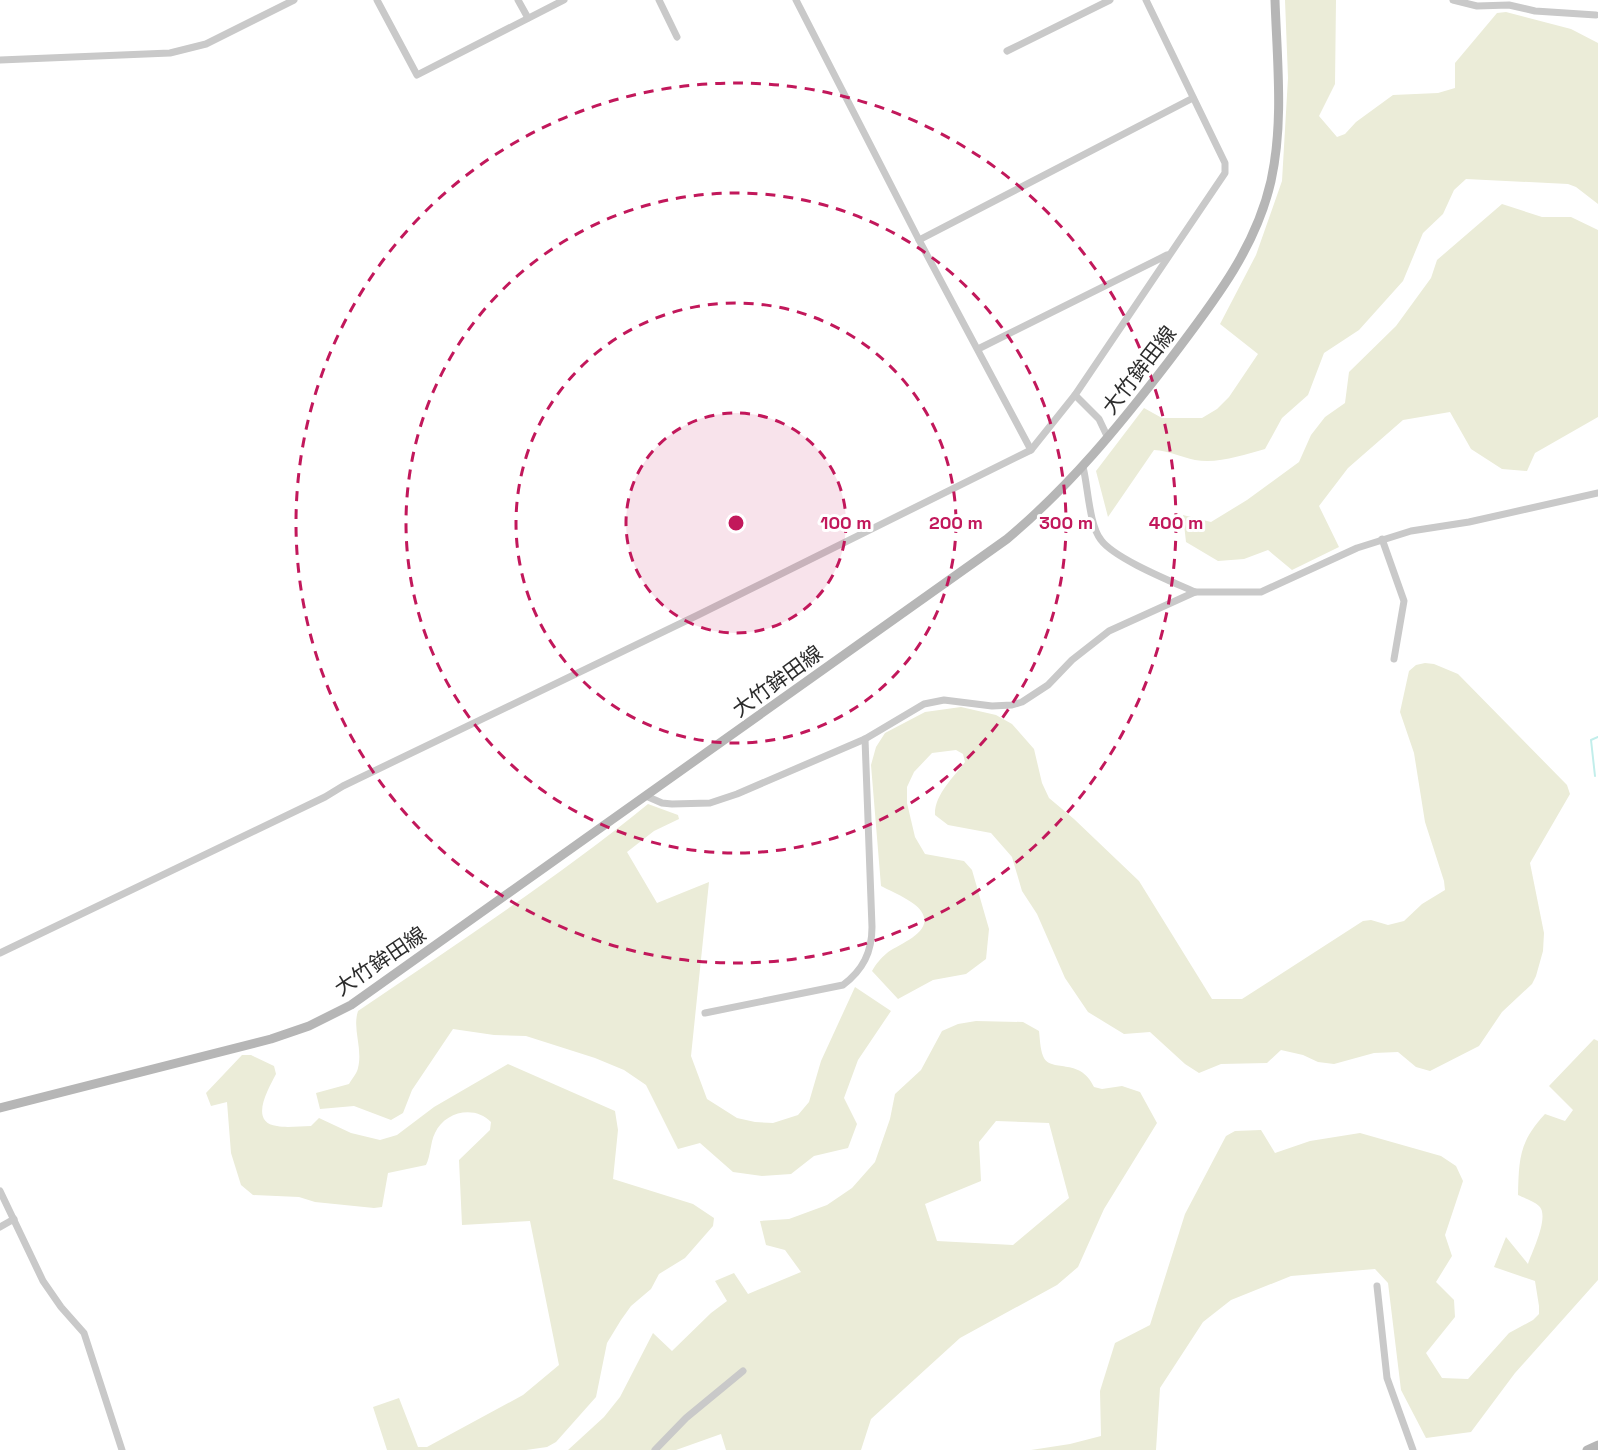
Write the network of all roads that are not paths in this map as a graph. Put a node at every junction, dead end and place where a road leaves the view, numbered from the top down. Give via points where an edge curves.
1 (294, 0) edge
2 (376, 0) edge
3 (518, 0) edge
4 (564, 0) edge
5 (659, 0) edge
6 (796, 0) edge
7 (1110, 0) edge
8 (1146, 0) edge
9 (1275, 0) edge
10 (1453, 0) edge
11 (1596, 15) dead end
12 (528, 18) junction
13 (677, 37) dead end
14 (1007, 51) dead end
15 (0, 60) edge
16 (1193, 98) junction
17 (919, 240) junction
18 (1169, 254) junction
19 (978, 349) junction
20 (1075, 395) junction
21 (1108, 438) junction
22 (1031, 450) junction
23 (1083, 467) junction
24 (1598, 493) edge
25 (1382, 539) junction
26 (1195, 592) junction
27 (1394, 659) dead end
28 (865, 739) junction
29 (344, 786) junction
30 (357, 787) dead end
31 (646, 796) junction
32 (0, 953) edge
33 (705, 1013) dead end
34 (0, 1108) edge
35 (0, 1191) edge
36 (14, 1219) junction
37 (0, 1227) edge
38 (1377, 1286) dead end
39 (743, 1371) dead end
40 (1598, 1445) edge
41 (122, 1450) edge
42 (655, 1450) edge
43 (1413, 1450) edge
44 (1587, 1450) edge

1 - 15 street via 206,44 170,53
2 - 12 street via 417,75
3 - 12 street
4 - 12 street
5 - 13 street
6 - 17 street
7 - 14 street
8 - 16 street
9 - 21 main road, 大竹鉾田線 via 1278,130 1270,183 1251,240 1218,297
10 - 11 street via 1477,6 1509,5 1536,12
16 - 17 street
16 - 18 street via 1225,163 1225,173
17 - 19 street
18 - 19 street
18 - 20 street
19 - 22 street
20 - 21 street via 1100,419
20 - 22 street
21 - 23 main road, 大竹鉾田線
22 - 29 street
23 - 26 street via 1100,540 1138,566
23 - 31 main road, 大竹鉾田線 via 1007,539
24 - 25 street
25 - 26 street via 1261,592
25 - 27 street via 1404,601
26 - 28 street via 1109,631 1048,685 1022,702 1002,706 930,703
28 - 31 street via 710,803 662,803
28 - 33 street via 872,927 868,955 843,985
29 - 30 street
29 - 32 street
31 - 34 main road, 大竹鉾田線 via 332,1015 271,1039
35 - 36 street
36 - 37 street
36 - 41 street via 44,1281 84,1334
38 - 43 street via 1387,1378
39 - 42 street via 686,1418
40 - 44 main road

